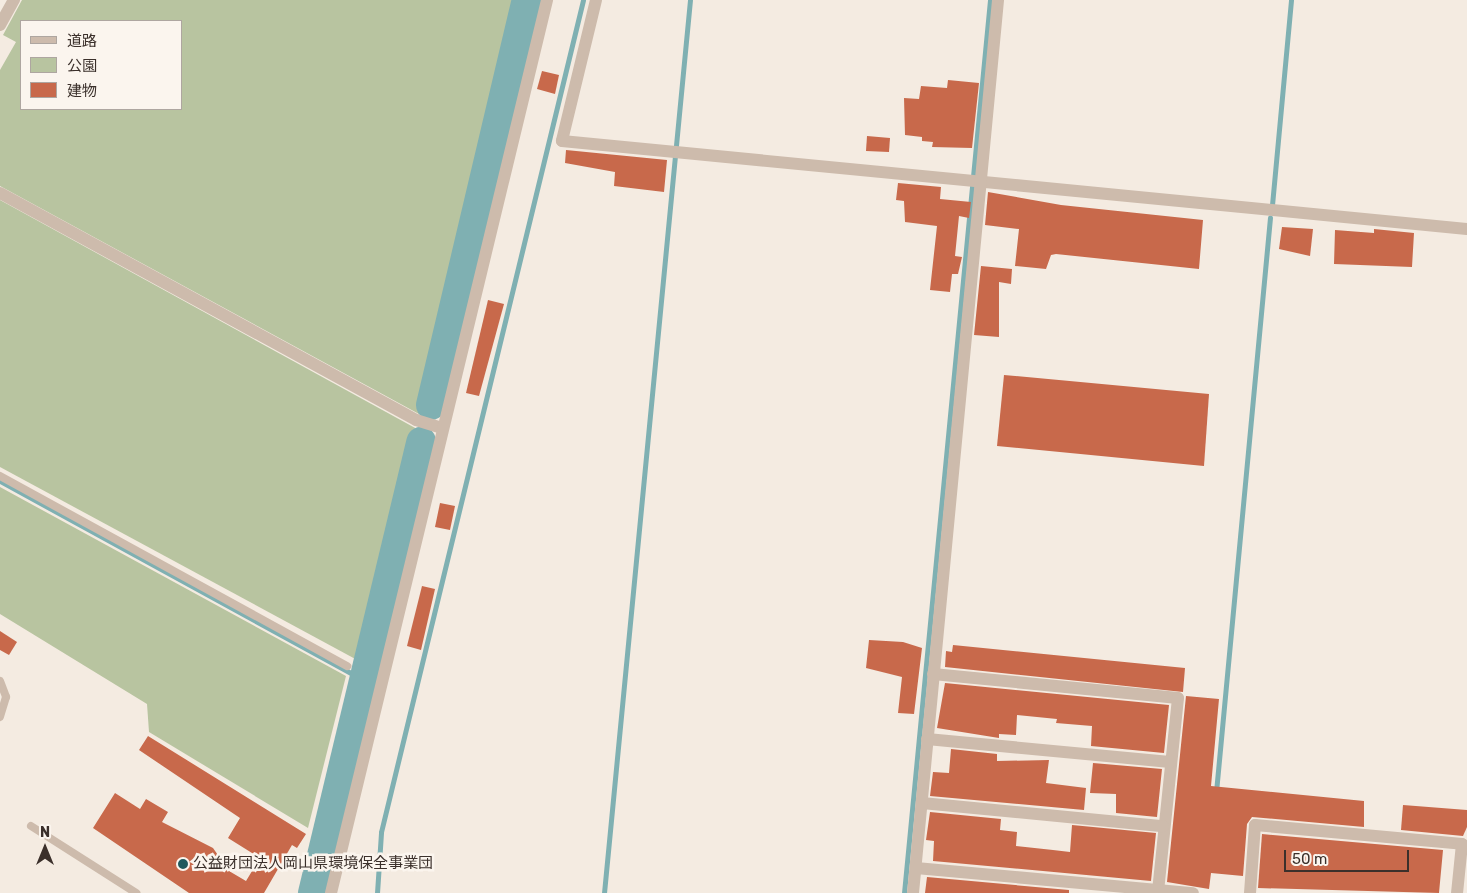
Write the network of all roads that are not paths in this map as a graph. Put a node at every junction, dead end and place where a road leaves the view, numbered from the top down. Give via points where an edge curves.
1 (14, 0) edge
2 (547, 0) edge
3 (596, 0) edge
4 (998, 0) edge
5 (1, 20) edge
6 (974, 183) junction
7 (0, 193) edge
8 (1467, 229) edge
9 (444, 428) junction
10 (0, 476) edge
11 (347, 666) dead end
12 (933, 674) junction
13 (0, 681) edge
14 (0, 717) edge
15 (928, 739) junction
16 (1170, 762) junction
17 (922, 803) junction
18 (32, 826) dead end
19 (1163, 826) junction
20 (916, 868) junction
21 (1158, 890) junction
22 (136, 893) edge
23 (331, 893) edge
24 (913, 893) edge
25 (1193, 893) edge
26 (1250, 893) edge
27 (1457, 893) edge

1 - 5 street
2 - 9 street
3 - 6 street via 562,141
4 - 6 street
6 - 8 street
6 - 12 street
7 - 9 street via 416,420
9 - 23 street
10 - 11 lane
12 - 15 street
12 - 16 street via 1178,698
13 - 14 lane via 6,697
15 - 16 street
15 - 17 street
16 - 19 street
17 - 19 street
17 - 20 street
18 - 22 lane
19 - 21 street
20 - 21 street
20 - 24 street
21 - 25 street
26 - 27 street via 1255,826 1462,844

